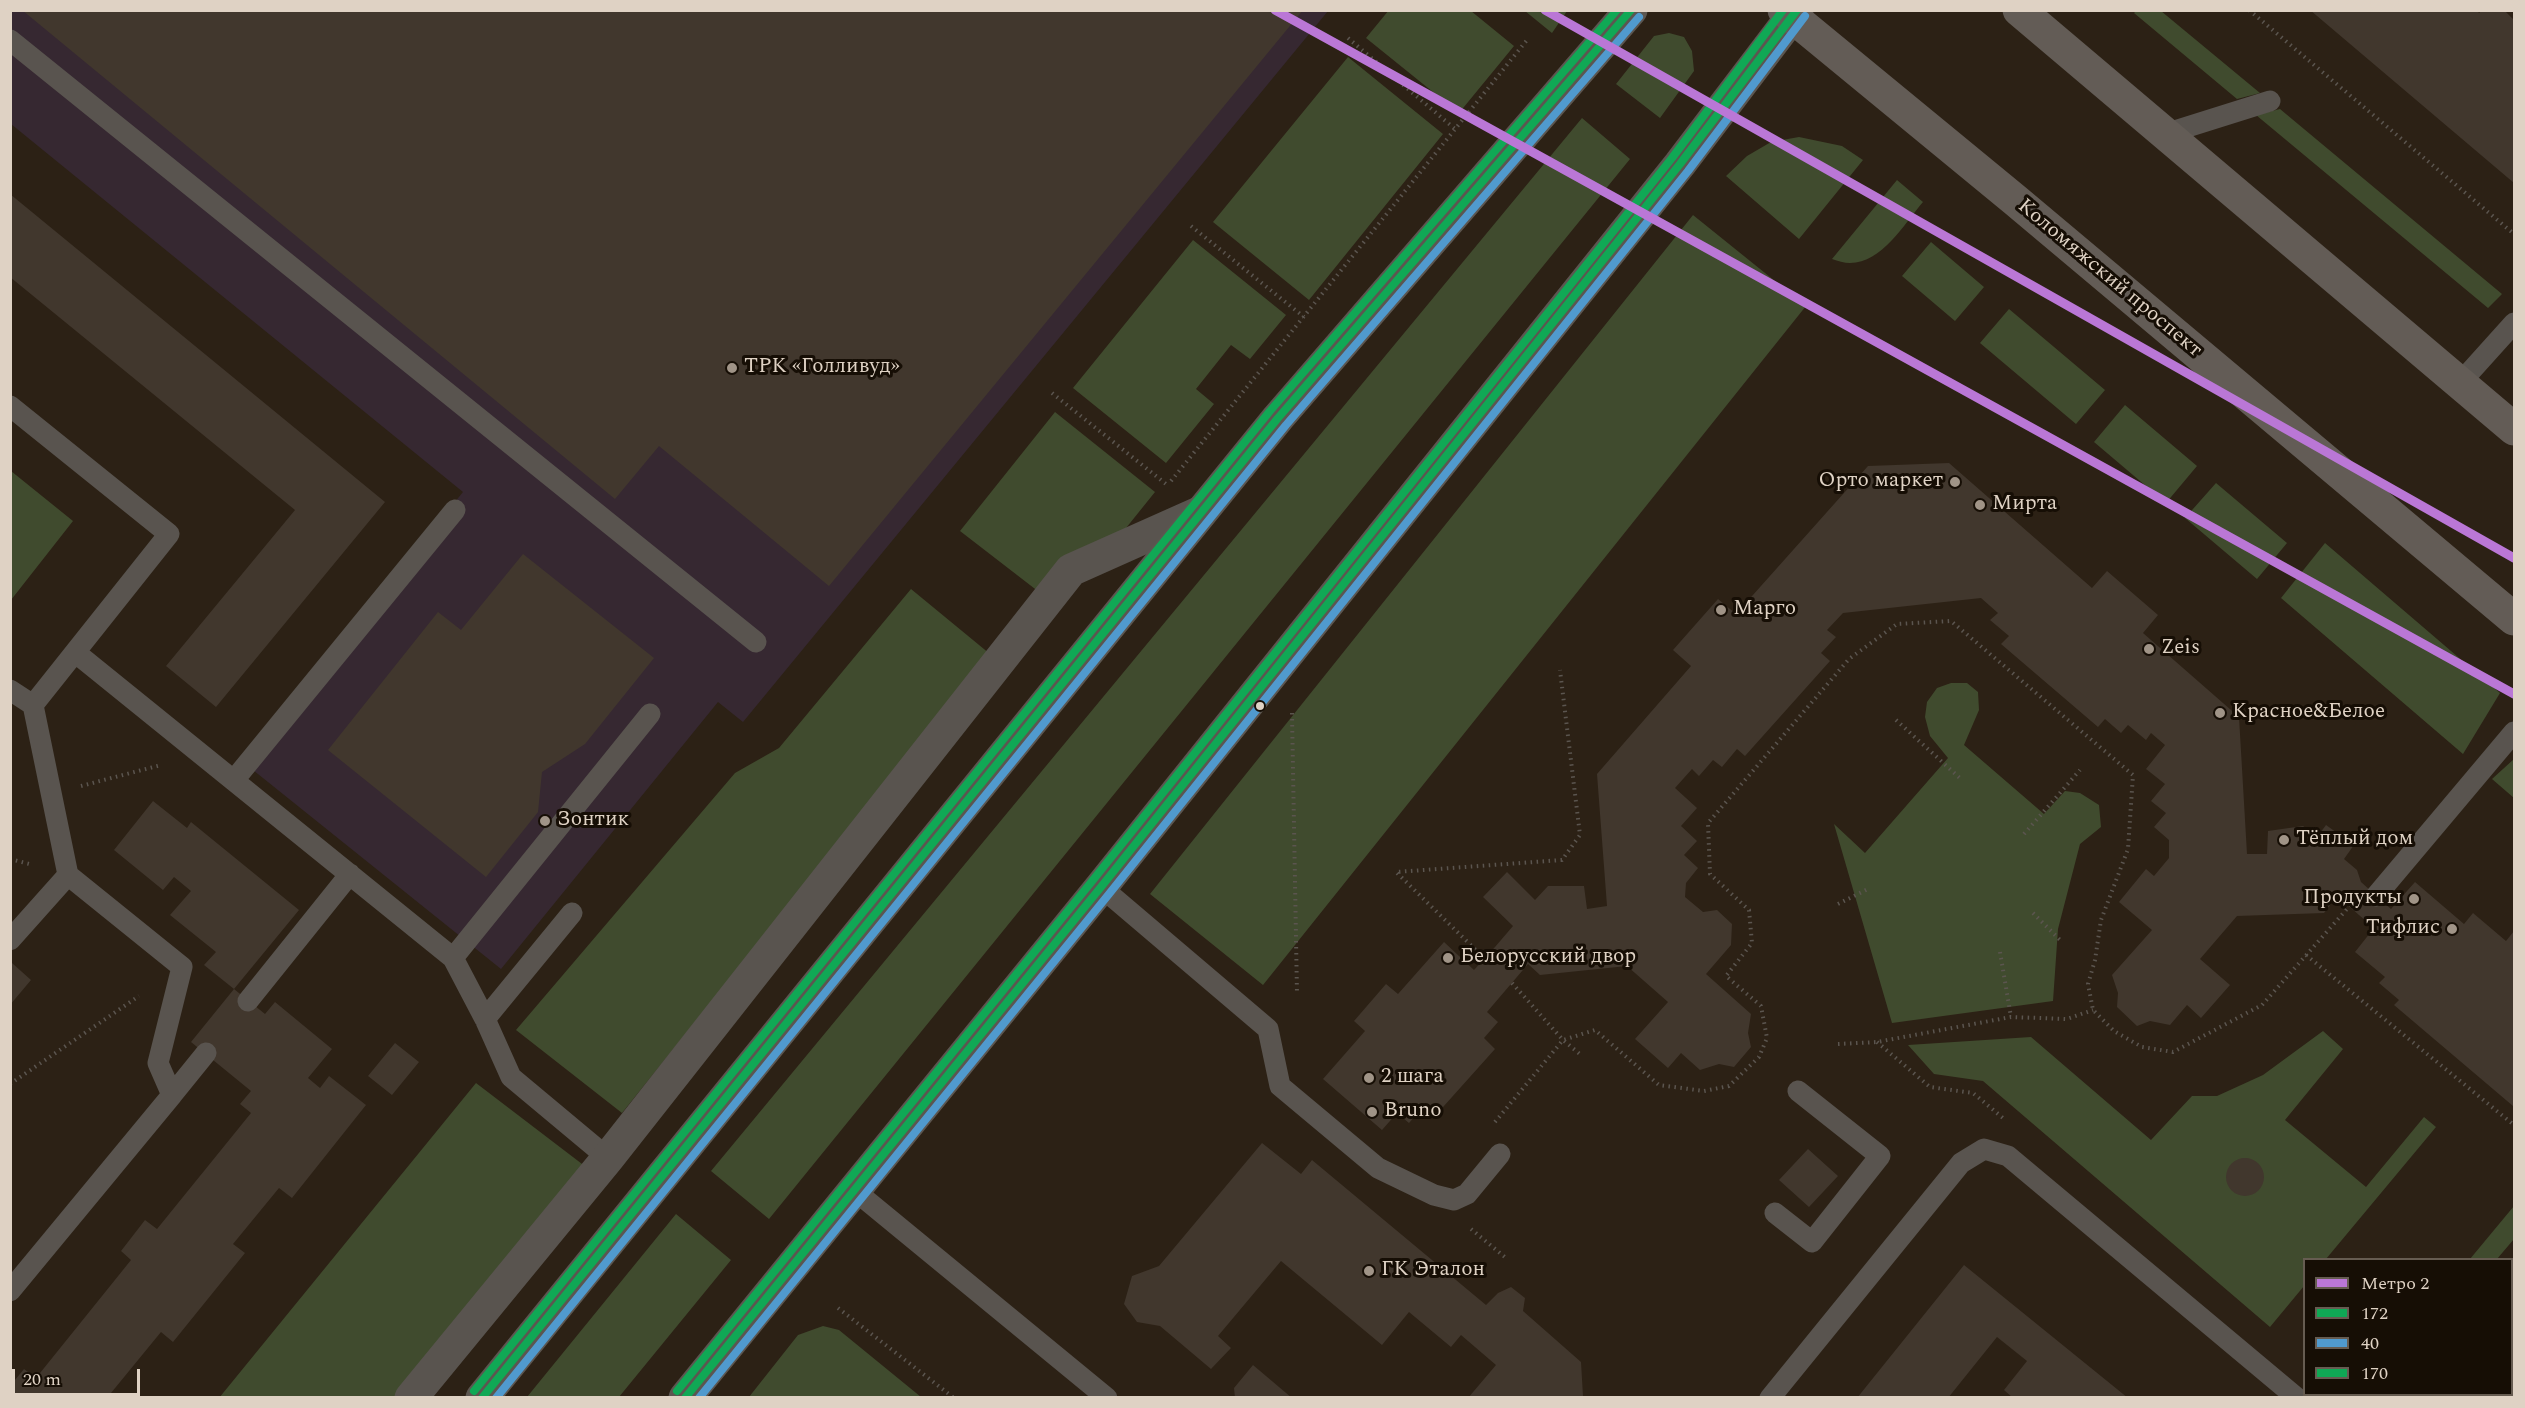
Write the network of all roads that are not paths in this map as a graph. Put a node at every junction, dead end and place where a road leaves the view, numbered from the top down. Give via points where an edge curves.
1 (1631, 10) edge
2 (2019, 10) edge
3 (1791, 13) edge
4 (10, 40) edge
5 (2270, 101) dead end
6 (2165, 134) junction
7 (2514, 323) edge
8 (2460, 383) junction
9 (10, 406) edge
10 (2514, 429) edge
11 (455, 510) dead end
12 (1201, 512) junction
13 (2514, 619) edge
14 (756, 642) dead end
15 (76, 653) junction
16 (10, 690) edge
17 (33, 705) junction
18 (650, 714) dead end
19 (2514, 732) edge
20 (234, 780) junction
21 (69, 874) junction
22 (350, 874) junction
23 (1101, 887) junction
24 (2376, 896) dead end
25 (572, 913) dead end
26 (10, 940) edge
27 (453, 958) junction
28 (248, 1001) dead end
29 (485, 1019) junction
30 (206, 1053) dead end
31 (1798, 1091) dead end
32 (172, 1095) junction
33 (1500, 1154) dead end
34 (608, 1158) junction
35 (854, 1190) junction
36 (1775, 1213) dead end
37 (10, 1291) edge
38 (411, 1398) edge
39 (482, 1398) edge
40 (685, 1398) edge
41 (1107, 1398) edge
42 (1770, 1398) edge
43 (2297, 1398) edge

1 - 12 main road
2 - 6 main road
3 - 13 main road, Коломяжский проспект
3 - 23 main road via 1680,164
4 - 14 lane
5 - 6 lane
6 - 8 main road
7 - 8 lane
8 - 10 main road
9 - 15 lane via 169,534
11 - 20 lane
12 - 34 street via 1071,570
12 - 39 main road
15 - 17 lane
15 - 20 lane
16 - 17 lane
17 - 21 lane
18 - 27 lane
19 - 24 lane
20 - 22 lane
21 - 26 lane
21 - 32 lane via 182,967 158,1063
22 - 27 lane
22 - 28 lane
23 - 33 lane via 1268,1029 1280,1086 1378,1168 1434,1195 1454,1200 1467,1194
23 - 35 main road
25 - 29 lane
27 - 29 lane
29 - 34 lane via 511,1077
30 - 32 lane
31 - 36 lane via 1881,1155 1812,1242
32 - 37 lane
34 - 38 street
35 - 40 main road
35 - 41 lane
42 - 43 lane via 1961,1163 1984,1149 2008,1156

